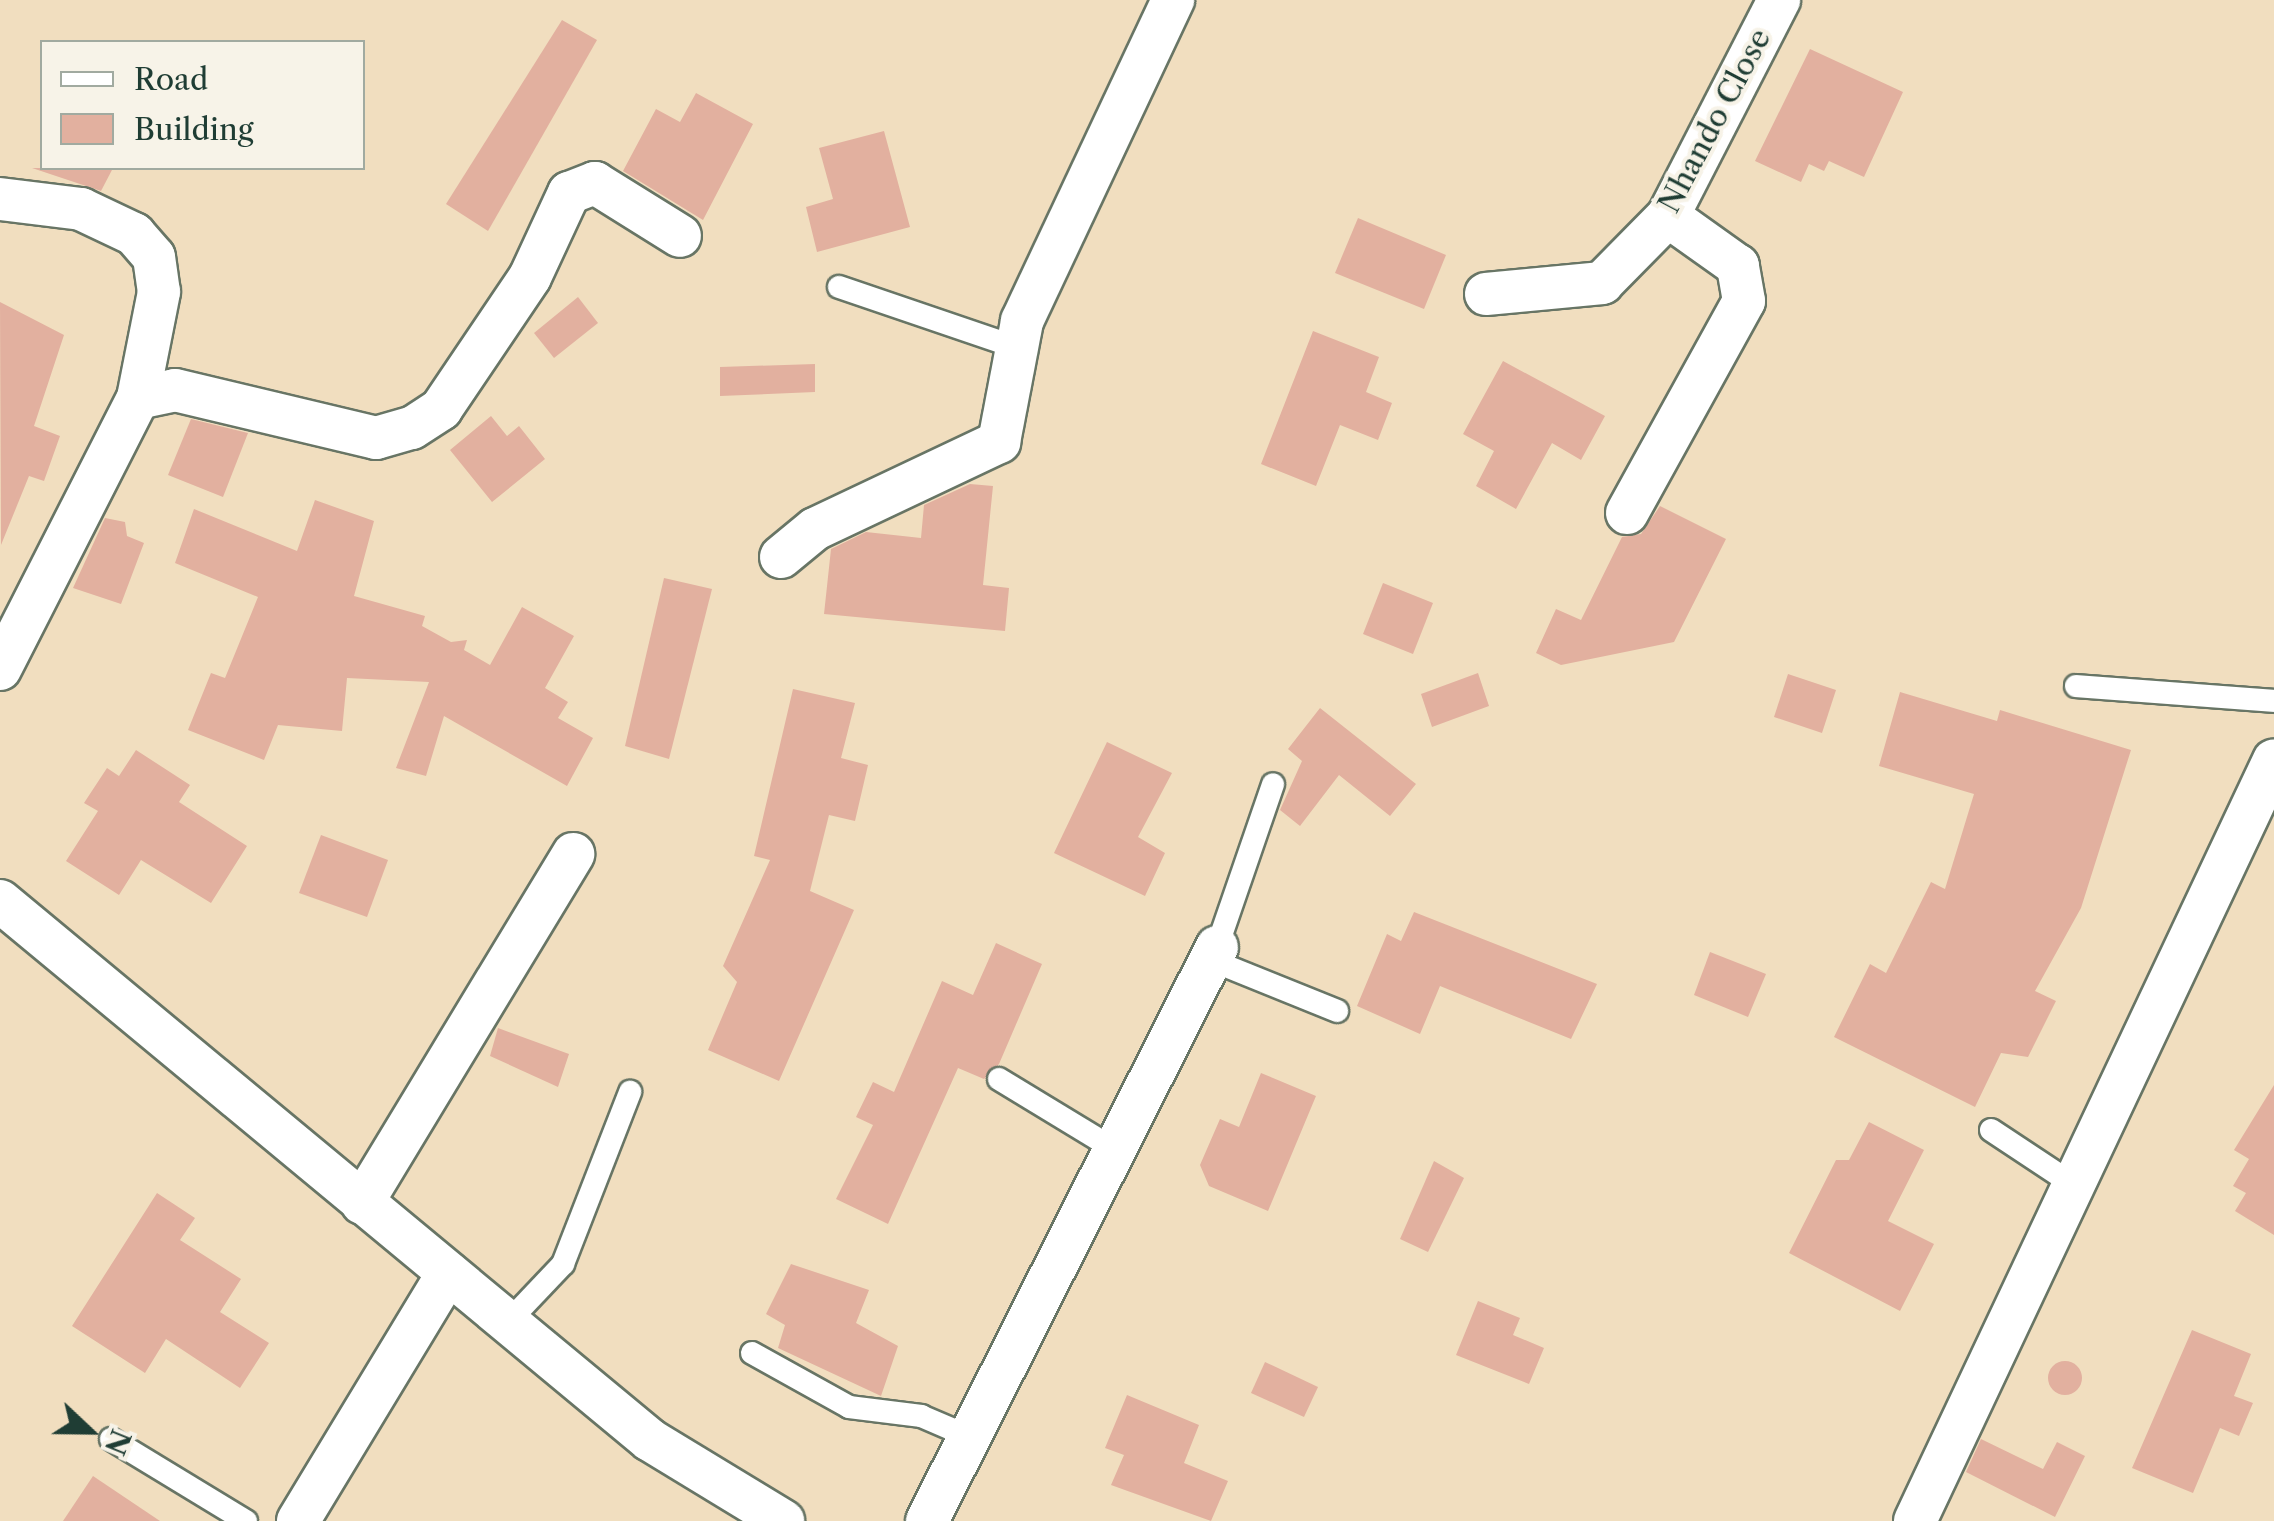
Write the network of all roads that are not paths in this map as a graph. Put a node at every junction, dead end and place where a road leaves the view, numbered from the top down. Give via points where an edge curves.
1 (1172, 0) edge
2 (1778, 0) edge
3 (0, 200) edge
4 (1668, 216) junction
5 (680, 236) dead end
6 (839, 287) dead end
7 (1486, 294) dead end
8 (1018, 348) junction
9 (138, 398) junction
10 (1627, 513) dead end
11 (781, 557) dead end
12 (2, 656) edge
13 (2076, 686) dead end
14 (2274, 701) edge
15 (2274, 760) edge
16 (1273, 784) dead end
17 (573, 854) dead end
18 (0, 901) edge
19 (1214, 953) junction
20 (1337, 1011) dead end
21 (999, 1079) dead end
22 (630, 1092) dead end
23 (1991, 1130) dead end
24 (1116, 1150) junction
25 (2071, 1183) junction
26 (362, 1203) junction
27 (448, 1273) junction
28 (508, 1322) junction
29 (752, 1353) dead end
30 (970, 1437) junction
31 (111, 1439) dead end
32 (246, 1521) edge
33 (298, 1521) edge
34 (783, 1521) edge
35 (927, 1521) edge
36 (1915, 1521) edge

1 - 8 street via 1076,192
2 - 4 street, Nhando Close
3 - 9 street via 80,209 134,234 154,257 159,292
4 - 7 street, Nhando Close via 1602,283
4 - 10 street via 1738,266 1744,300
5 - 9 street via 595,182 569,193 530,277 440,409 412,428 376,438 175,390
6 - 8 lane
8 - 11 street via 999,442 815,529
9 - 12 street
13 - 14 lane
15 - 25 street
16 - 19 lane
17 - 26 street
18 - 26 street
19 - 20 lane
19 - 24 street
21 - 24 lane
22 - 28 lane via 563,1264
23 - 25 lane
24 - 30 street
25 - 36 street
26 - 27 street
27 - 28 street
27 - 33 street
28 - 34 street via 650,1440
29 - 30 lane via 849,1407 922,1416
30 - 35 street
31 - 32 lane

